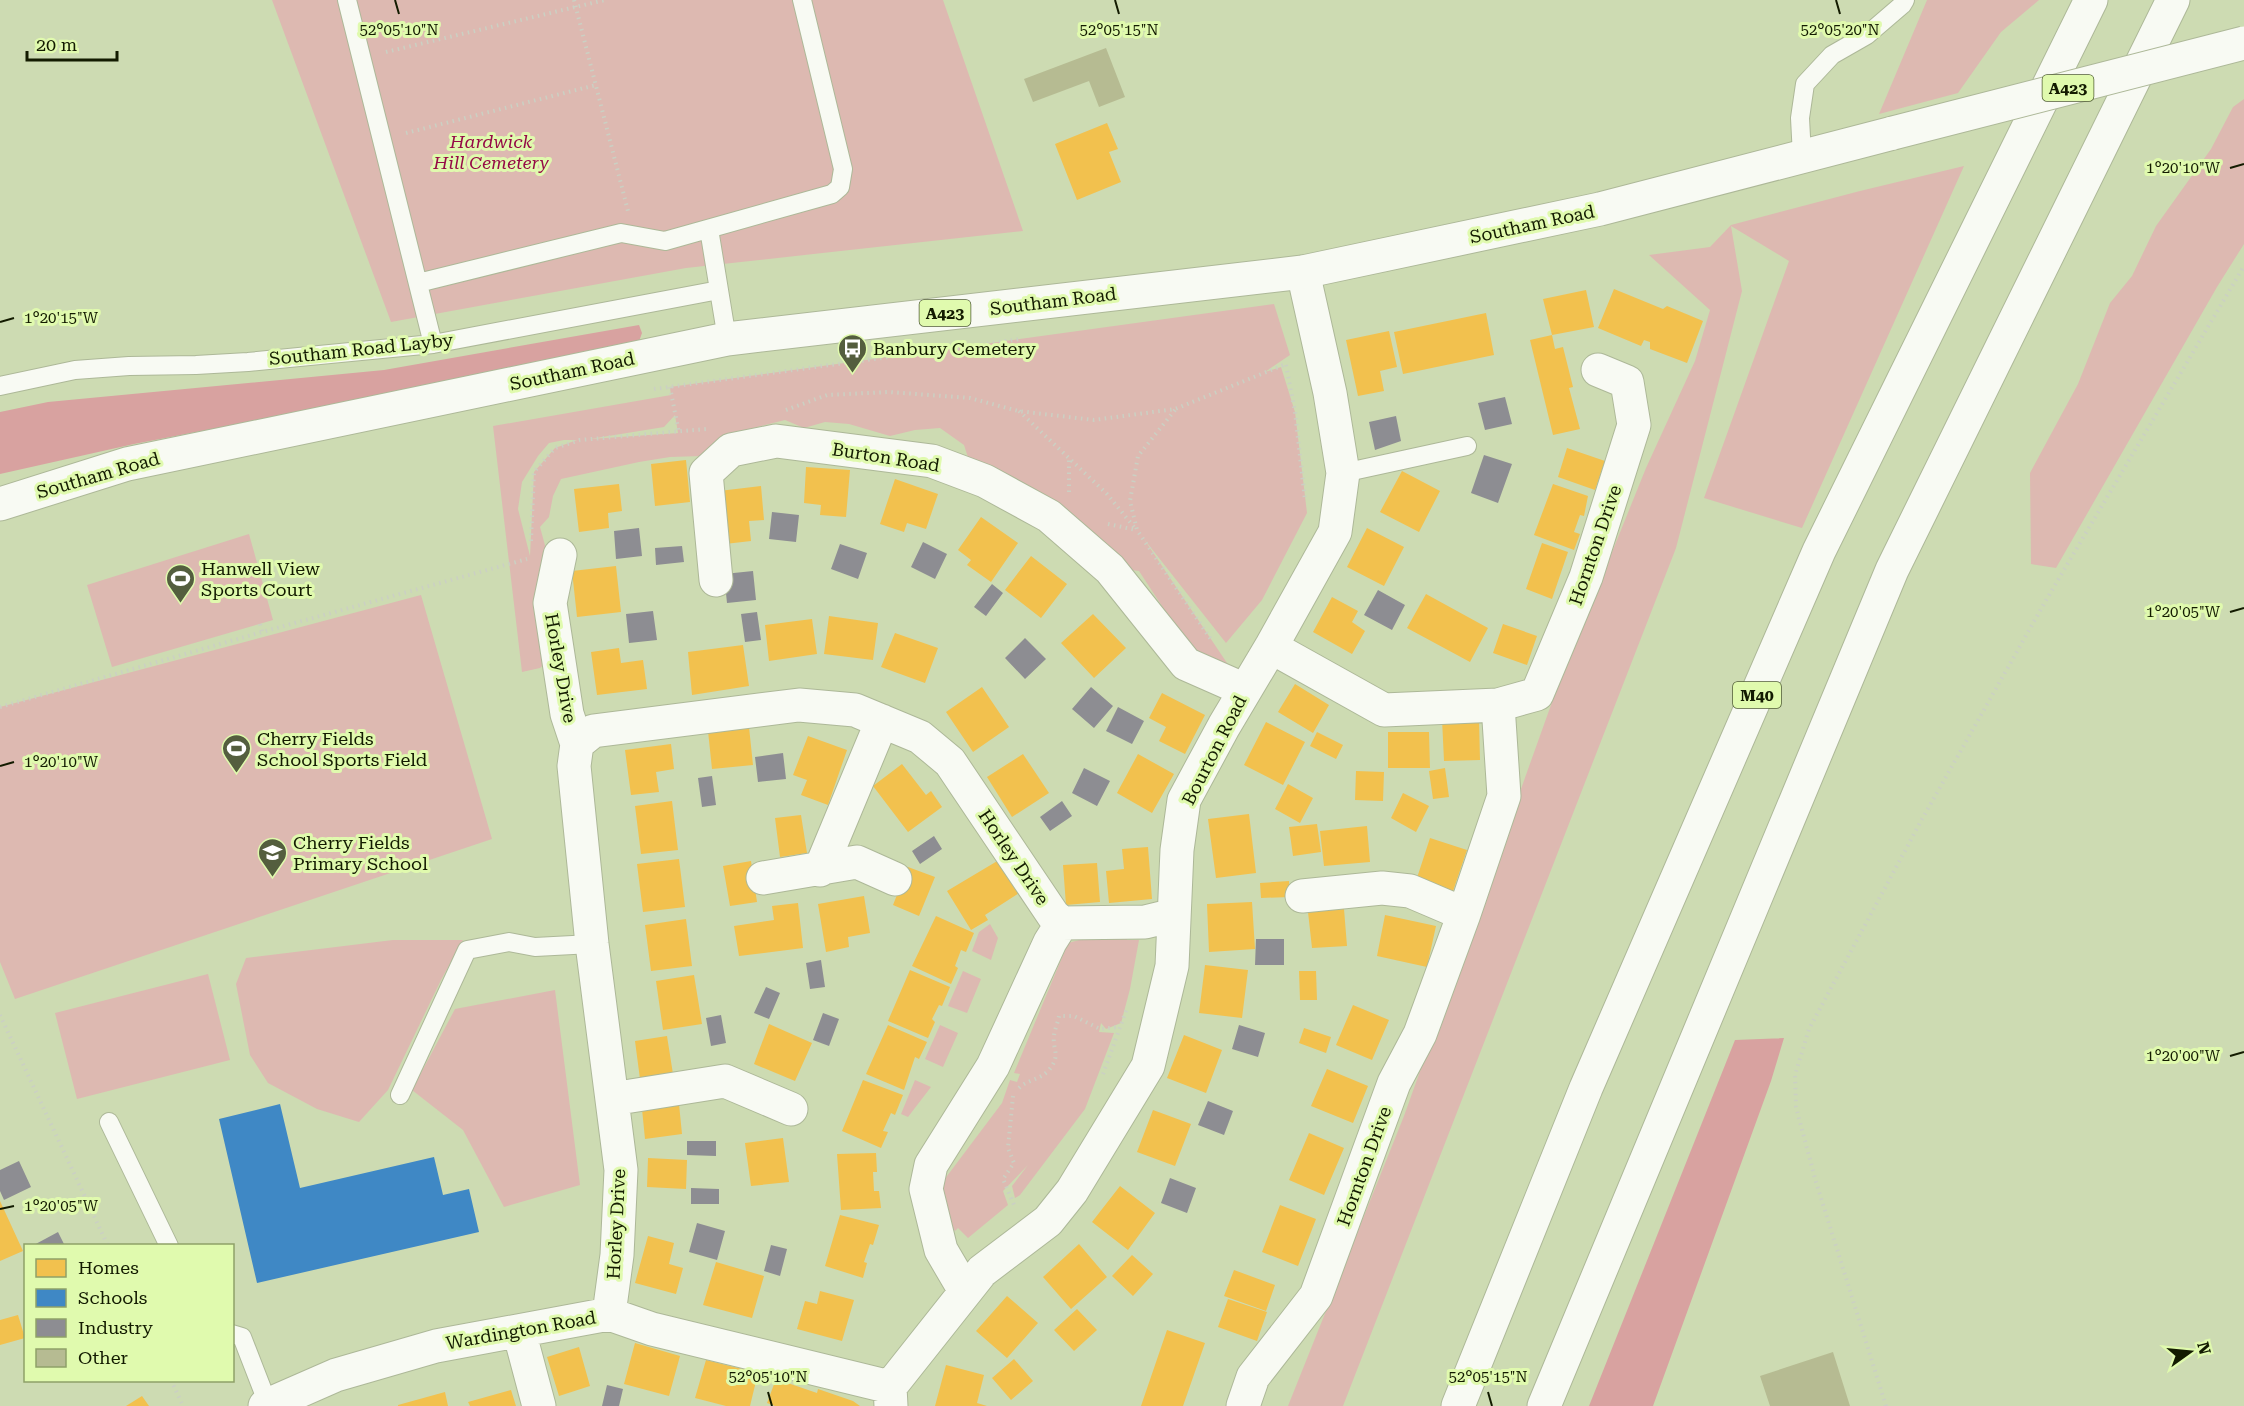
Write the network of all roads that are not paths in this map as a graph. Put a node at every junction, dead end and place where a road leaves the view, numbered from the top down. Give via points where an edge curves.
1 (347, 0) edge
2 (802, 0) edge
3 (1905, 0) edge
4 (2091, 0) edge
5 (2173, 0) edge
6 (2244, 43) edge
7 (1802, 156) junction
8 (709, 229) junction
9 (1303, 272) junction
10 (418, 283) junction
11 (719, 290) junction
12 (727, 339) junction
13 (433, 344) junction
14 (1598, 369) dead end
15 (0, 386) edge
16 (1467, 446) dead end
17 (1343, 473) junction
18 (0, 504) edge
19 (545, 557) road end
20 (716, 580) dead end
21 (1271, 647) junction
22 (1233, 679) junction
23 (1498, 705) junction
24 (882, 721) junction
25 (577, 744) junction
26 (820, 870) junction
27 (763, 878) dead end
28 (895, 879) dead end
29 (1302, 896) dead end
30 (1464, 914) junction
31 (1174, 915) junction
32 (1062, 923) junction
33 (592, 944) junction
34 (400, 1095) dead end
35 (612, 1099) junction
36 (790, 1109) dead end
37 (109, 1122) dead end
38 (169, 1244) edge
39 (965, 1291) junction
40 (609, 1314) junction
41 (519, 1331) junction
42 (234, 1335) edge
43 (890, 1396) edge
44 (282, 1402) edge
45 (539, 1406) edge
46 (1243, 1406) edge
47 (1458, 1406) edge
48 (1544, 1406) edge

1 - 10 lane
2 - 8 lane via 843,169 840,187 818,199
3 - 7 lane via 1868,34 1833,55 1806,84 1800,118
4 - 47 main road, M40 via 1819,551 1586,1088
5 - 48 main road via 1892,570
6 - 7 main road, Southam Road / A423, bridge
7 - 9 main road, Southam Road / A423 via 1600,209
8 - 10 lane via 665,241 621,233
8 - 11 lane
9 - 12 main road, Southam Road / A423
9 - 17 main road, Bourton Road
10 - 13 lane
11 - 12 lane
11 - 13 lane, Southam Road Layby
12 - 18 main road, Southam Road / A423 via 127,464
13 - 15 lane, Southam Road Layby via 248,362 75,370
14 - 23 main road, Hornton Drive via 1626,382 1635,426 1586,577 1537,694
16 - 17 lane
17 - 21 main road, Bourton Road via 1335,532
19 - 25 main road, Horley Drive via 567,714
20 - 22 main road, Burton Road via 706,473 731,450 776,441 932,462 985,481 1048,516 1110,569 1186,664
21 - 22 main road, Bourton Road
21 - 23 main road, Hornton Drive via 1384,710
22 - 31 main road, Bourton Road via 1184,800
23 - 30 main road, Hornton Drive via 1504,796
24 - 25 main road, Horley Drive via 855,710 799,705 593,731
24 - 26 main road
24 - 32 main road, Horley Drive via 920,737 950,762
25 - 33 main road, Horley Drive via 573,766
26 - 27 main road
26 - 28 main road via 856,862
29 - 30 main road via 1382,888 1410,891
30 - 46 main road, Hornton Drive via 1420,1034 1394,1083 1316,1296 1253,1377
31 - 32 main road, Horley Drive via 1145,921
31 - 39 main road, Bourton Road via 1172,966 1148,1066 1072,1191 1048,1221 982,1271
32 - 39 main road via 993,1066 932,1165 926,1189 941,1250
33 - 34 lane via 535,947 509,942 467,950
33 - 35 main road, Horley Drive
35 - 36 main road via 725,1081
35 - 40 main road, Horley Drive via 621,1170 617,1255
37 - 38 lane
39 - 43 main road, Bourton Road
40 - 41 main road, Wardington Road
40 - 43 main road, Wardington Road
41 - 44 main road, Wardington Road via 436,1346 336,1375
41 - 45 main road
42 - 44 lane via 242,1337

